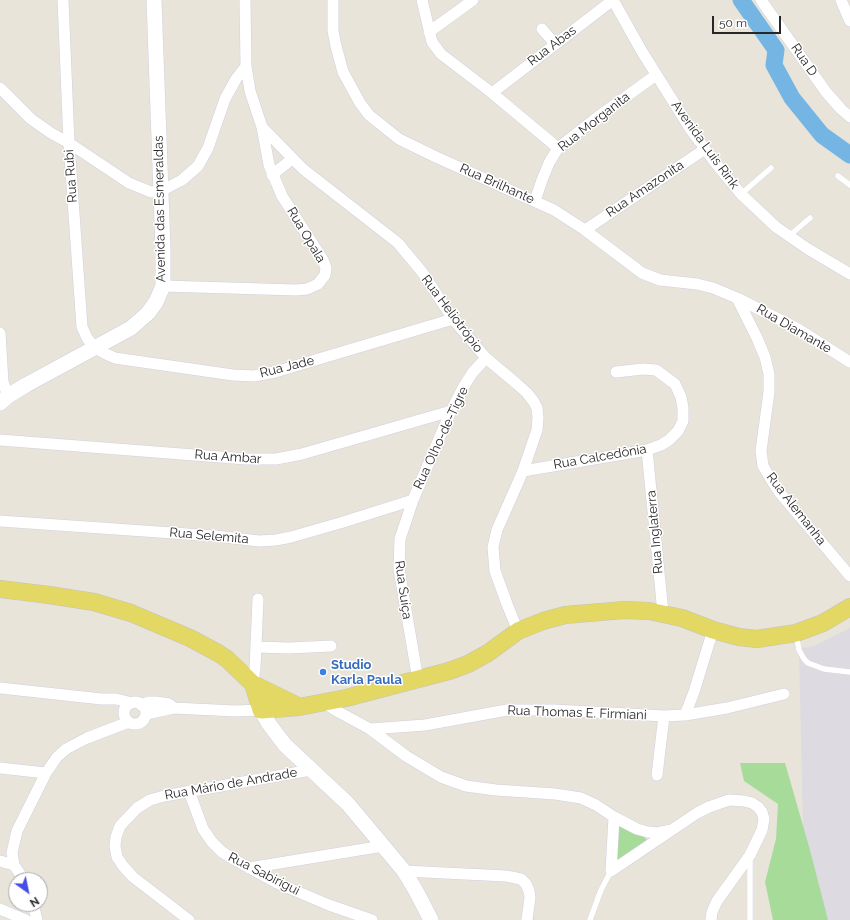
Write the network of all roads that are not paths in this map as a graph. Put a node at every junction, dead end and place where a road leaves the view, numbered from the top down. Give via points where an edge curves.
1 (63, 0) edge
2 (154, 0) edge
3 (245, 0) edge
4 (333, 0) edge
5 (422, 0) edge
6 (473, 0) edge
7 (613, 0) edge
8 (761, 0) edge
9 (841, 0) edge
10 (850, 20) edge
11 (542, 29) dead end
12 (429, 32) junction
13 (555, 44) junction
14 (246, 66) junction
15 (656, 75) junction
16 (0, 88) edge
17 (492, 93) junction
18 (850, 118) edge
19 (262, 127) junction
20 (69, 143) junction
21 (558, 148) junction
22 (705, 149) junction
23 (292, 159) junction
24 (771, 168) dead end
25 (272, 175) junction
26 (838, 176) dead end
27 (850, 185) edge
28 (161, 191) junction
29 (741, 194) junction
30 (535, 201) junction
31 (810, 218) dead end
32 (585, 230) junction
33 (788, 236) junction
34 (850, 274) edge
35 (163, 286) junction
36 (737, 298) junction
37 (453, 319) junction
38 (0, 333) edge
39 (95, 348) junction
40 (486, 358) junction
41 (850, 362) edge
42 (616, 372) dead end
43 (4, 400) edge
44 (451, 411) junction
45 (0, 440) edge
46 (647, 450) junction
47 (523, 471) junction
48 (412, 500) junction
49 (0, 521) edge
50 (850, 576) edge
51 (0, 589) edge
52 (0, 595) edge
53 (258, 599) dead end
54 (850, 607) edge
55 (663, 613) junction
56 (713, 630) junction
57 (518, 631) junction
58 (796, 633) junction
59 (331, 646) dead end
60 (256, 647) junction
61 (850, 672) edge
62 (418, 680) junction
63 (253, 684) junction
64 (0, 688) edge
65 (784, 694) dead end
66 (346, 698) junction
67 (102, 699) junction
68 (325, 703) junction
69 (140, 707) junction
70 (299, 707) junction
71 (261, 710) junction
72 (685, 715) junction
73 (664, 716) junction
74 (127, 717) junction
75 (357, 722) junction
76 (370, 729) junction
77 (0, 768) edge
78 (311, 770) junction
79 (46, 773) junction
80 (657, 775) dead end
81 (188, 791) junction
82 (614, 817) junction
83 (672, 830) junction
84 (383, 846) junction
85 (750, 855) junction
86 (0, 861) edge
87 (14, 865) junction
88 (249, 868) junction
89 (404, 871) junction
90 (611, 871) junction
91 (19, 872) edge
92 (0, 909) edge
93 (26, 920) edge
94 (189, 920) edge
95 (372, 920) edge
96 (431, 920) edge
97 (527, 920) edge
98 (590, 920) edge
99 (711, 920) edge
100 (750, 920) edge

1 - 20 street, Rua Rubi
2 - 28 main road, Avenida das Esmeraldas
3 - 14 street
4 - 30 street, Rua Brilhante via 334,31 339,61 348,84 369,114 410,145
5 - 12 street
6 - 12 street
7 - 13 street, Rua Abas
7 - 15 street, Avenida Luis Rink
8 - 18 street, Rua D via 826,92
9 - 10 street
11 - 13 street
12 - 17 street via 432,42 441,54
13 - 17 street, Rua Abas
14 - 19 street via 250,91
14 - 28 street via 225,99 208,148 198,166 182,180
15 - 21 street, Rua Morganita
15 - 22 street, Avenida Luis Rink
16 - 20 street via 44,129
17 - 21 street
19 - 23 street, Rua Heliotrópio
19 - 25 street, Rua Opala
20 - 28 street via 129,183 151,192
20 - 39 street, Rua Rubi via 82,327
21 - 30 street, Rua Morganita via 549,163
22 - 29 street, Avenida Luis Rink
22 - 32 street, Rua Amazonita
23 - 25 street
23 - 37 street, Rua Heliotrópio via 398,243 422,272
24 - 29 lane
25 - 35 street, Rua Opala via 282,196 323,260 326,271 321,282 307,289 286,290
26 - 27 lane
28 - 35 main road, Avenida das Esmeraldas
29 - 33 street, Avenida Luis Rink
30 - 32 street, Rua Brilhante
31 - 33 lane
32 - 36 street, Rua Brilhante via 650,277 697,284
33 - 34 street, Avenida Luis Rink
35 - 39 main road, Avenida das Esmeraldas via 156,302 140,321
36 - 41 street, Rua Diamante via 798,330
36 - 50 street, Rua Alemanha via 757,338 769,374 761,451 763,466 772,481
37 - 39 street, Rua Jade via 254,376 115,358
37 - 40 street, Rua Heliotrópio
38 - 43 street
39 - 43 main road, Avenida das Esmeraldas via 26,385
40 - 44 street, Rua Olho-de-Tigre via 473,372
40 - 47 street, Rua Heliotrópio via 527,393 537,408 537,430
42 - 46 street, Rua Calcedônia via 656,370 675,384 681,397 683,421 678,431 661,445
44 - 45 street, Rua Ambar via 276,459 246,459
44 - 48 street, Rua Olho-de-Tigre
46 - 47 street, Rua Calcedônia
46 - 55 street, Rua Inglaterra
47 - 57 street, Rua Heliotrópio via 497,530 493,547 495,571
48 - 49 street, Rua Selemita via 291,537 259,541
48 - 62 street, Rua Suíça via 400,539 399,569
51 - 63 main road via 74,598 131,613 205,645 227,659
52 - 71 main road via 92,607 153,629 212,661
53 - 60 street
54 - 58 main road via 823,623
55 - 56 main road
55 - 57 main road via 624,610 565,616
56 - 58 main road via 757,639
56 - 72 street
57 - 62 main road via 468,664
58 - 61 lane via 800,650 808,663 824,669
59 - 60 street
60 - 63 street
62 - 66 main road
63 - 70 main road
63 - 71 main road
64 - 67 street
65 - 72 street, Rua Thomas E. Firmiani
66 - 68 main road
66 - 75 street
67 - 69 street via 116,699
67 - 74 street
68 - 70 main road
68 - 75 street
69 - 71 street
69 - 74 street via 129,705
69 - 74 street via 145,718 141,723 134,724
70 - 71 main road
71 - 78 main road via 276,735
72 - 73 street, Rua Thomas E. Firmiani
73 - 76 street, Rua Thomas E. Firmiani via 507,710 425,725
73 - 80 street
74 - 79 street via 74,744 57,757
75 - 76 street
76 - 82 street via 406,756 441,777 466,786 581,798
77 - 79 street
78 - 81 street, Rua Mário de Andrade
78 - 84 main road via 348,804
79 - 87 street via 17,831 12,852
81 - 88 street, Rua Sabirigui via 203,829 212,842 222,852
81 - 94 street, Rua Mário de Andrade via 150,800 137,808 120,826 115,846 117,857 133,877
82 - 83 street via 648,832
82 - 90 street
83 - 85 street via 719,803 730,800 752,803 762,812 764,819 762,830
83 - 90 street
84 - 88 street
84 - 89 main road
85 - 99 street via 717,902
85 - 100 lane
86 - 87 street
87 - 91 street
88 - 95 street, Rua Sabirigui via 309,897
89 - 96 main road
89 - 97 street via 521,879 529,891
90 - 98 lane
92 - 93 street

